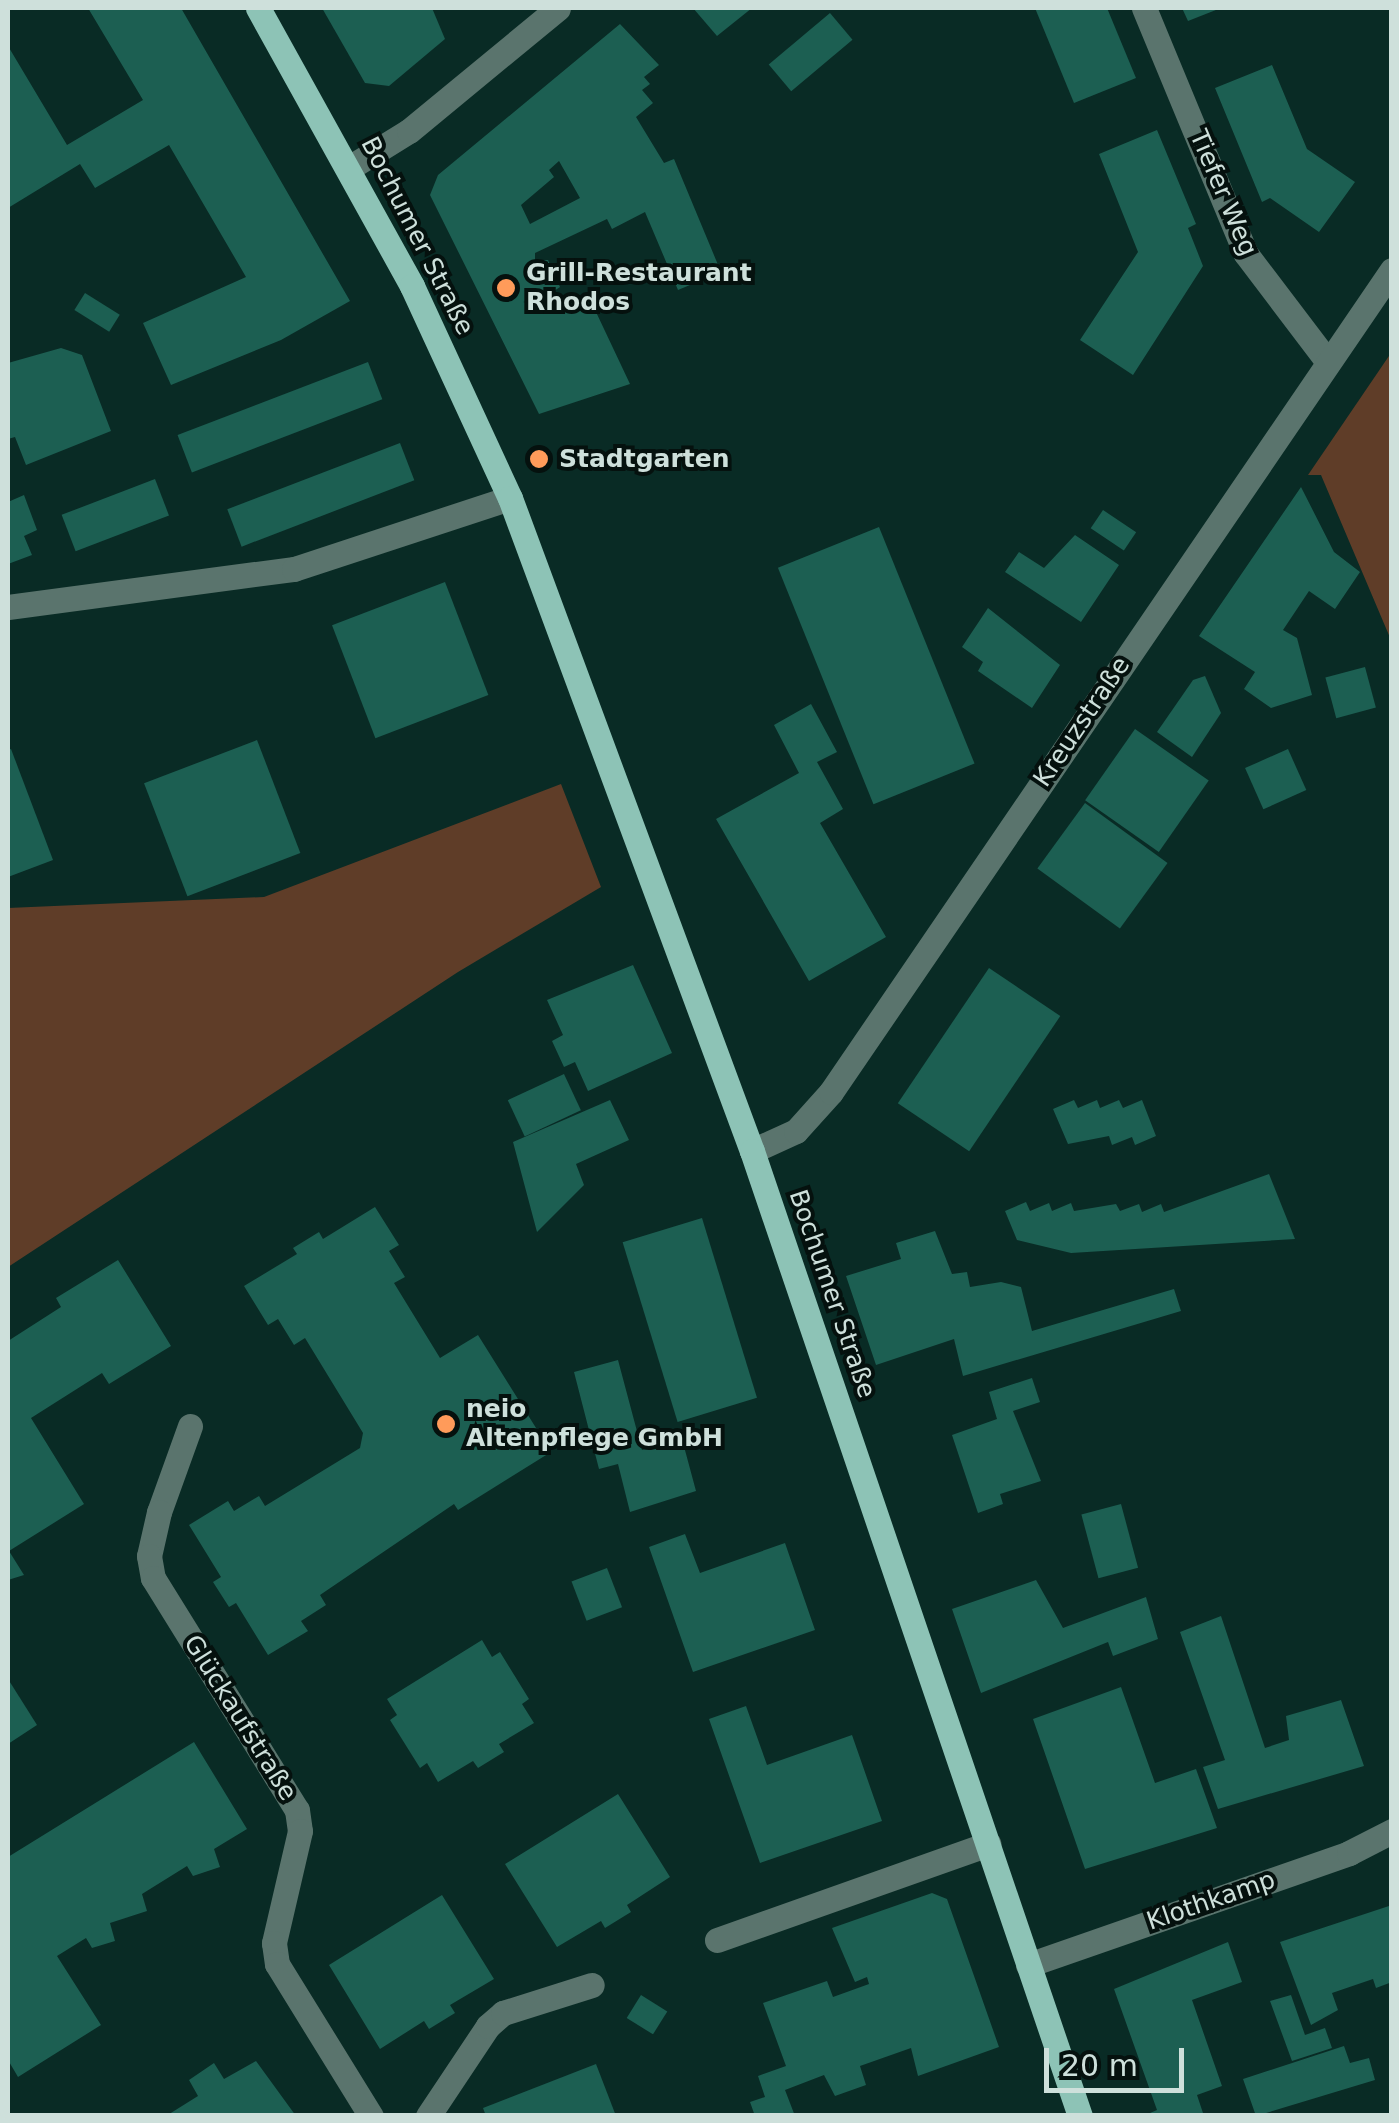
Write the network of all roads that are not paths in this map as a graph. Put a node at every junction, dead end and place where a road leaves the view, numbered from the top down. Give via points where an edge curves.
1 (258, 8) edge
2 (558, 8) edge
3 (1144, 8) edge
4 (349, 168) junction
5 (1392, 270) edge
6 (1328, 362) junction
7 (510, 498) junction
8 (8, 607) edge
9 (752, 1151) junction
10 (190, 1426) dead end
11 (1392, 1831) edge
12 (988, 1844) junction
13 (717, 1940) dead end
14 (1028, 1965) junction
15 (592, 1985) dead end
16 (371, 2116) edge
17 (428, 2116) edge
18 (1080, 2116) edge

1 - 4 main road, Bochumer Straße
2 - 4 street via 409,131
3 - 6 street, Tiefer Weg via 1246,254
4 - 7 main road, Bochumer Straße
5 - 6 street, Kreuzstraße
6 - 9 street, Kreuzstraße via 831,1092 796,1131
7 - 8 street via 294,569
7 - 9 main road, Bochumer Straße
9 - 12 main road, Bochumer Straße
10 - 16 street, Glückaufstraße via 159,1512 149,1556 153,1578 297,1810 300,1831 274,1942 277,1964
11 - 14 street, Klothkamp via 1349,1853
12 - 13 street
12 - 14 main road, Bochumer Straße
14 - 18 main road, Bochumer Straße
15 - 17 street via 504,2013 488,2026

